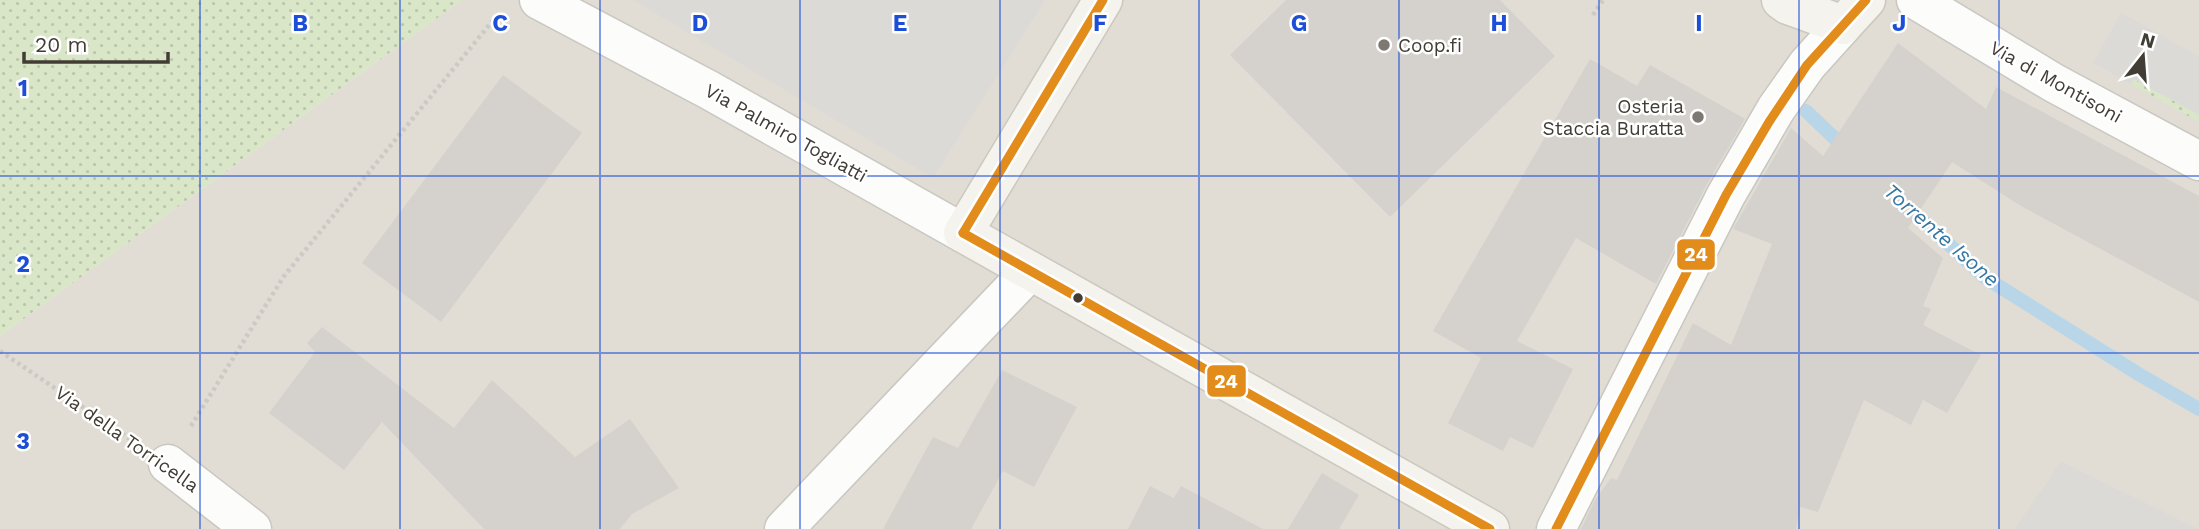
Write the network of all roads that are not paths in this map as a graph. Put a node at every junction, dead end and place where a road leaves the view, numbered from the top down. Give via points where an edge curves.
1 (539, 0) edge
2 (1102, 0) edge
3 (1781, 0) edge
4 (1916, 0) edge
5 (1855, 13) edge
6 (2199, 161) edge
7 (963, 233) junction
8 (1030, 271) junction
9 (168, 464) road end
10 (252, 529) edge
11 (784, 529) edge
12 (1490, 529) edge
13 (1556, 529) edge

1 - 7 street, Via Palmiro Togliatti
2 - 7 street
3 - 5 street via 1788,5
4 - 6 street, Via di Montisoni via 2054,83
5 - 13 street via 1807,65 1726,195
7 - 8 street, Via Palmiro Togliatti
8 - 11 street
8 - 12 street, Via Palmiro Togliatti
9 - 10 street, Via della Torricella

